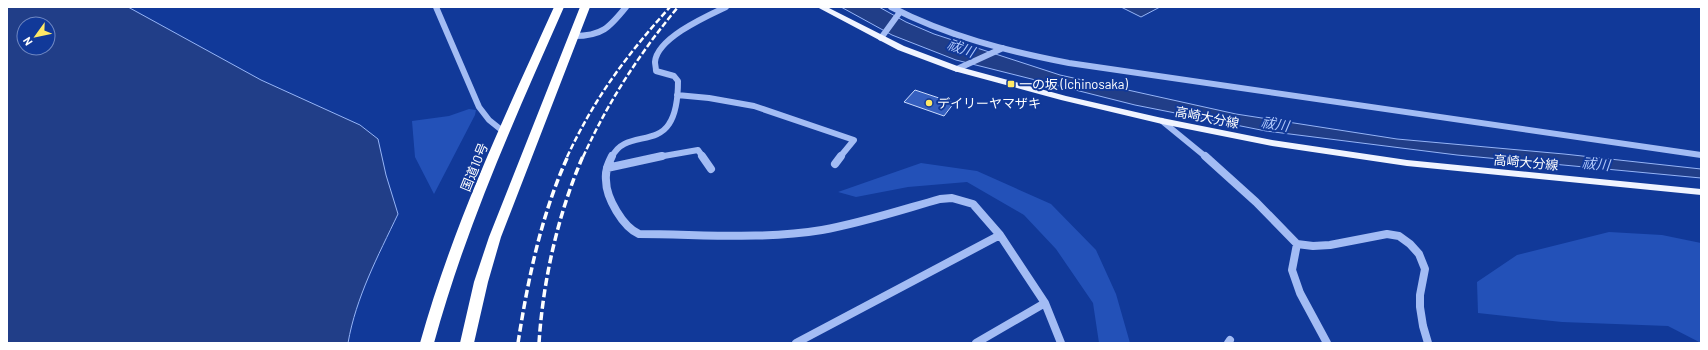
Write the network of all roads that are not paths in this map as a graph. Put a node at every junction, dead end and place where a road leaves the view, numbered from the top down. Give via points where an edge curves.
1 (436, 7) edge
2 (559, 7) edge
3 (585, 7) edge
4 (626, 7) edge
5 (726, 7) edge
6 (821, 7) edge
7 (891, 7) edge
8 (899, 14) junction
9 (574, 36) junction
10 (883, 36) junction
11 (1000, 49) junction
12 (957, 68) junction
13 (678, 95) junction
14 (1162, 121) junction
15 (504, 132) junction
16 (1701, 155) edge
17 (835, 164) dead end
18 (607, 168) junction
19 (711, 169) dead end
20 (1701, 192) edge
21 (1000, 235) junction
22 (1297, 244) junction
23 (1045, 303) junction
24 (427, 343) edge
25 (467, 343) edge
26 (796, 343) edge
27 (976, 343) edge
28 (1061, 343) edge
29 (1327, 343) edge
30 (1428, 343) edge

1 - 15 street via 478,107
2 - 15 highway, 国道10号
3 - 9 highway
4 - 9 street via 606,31 588,37
5 - 13 street via 672,37 657,53 654,66 656,71 674,76 678,81
6 - 10 main road, 高崎大分線
7 - 8 street
8 - 10 street
8 - 11 street
9 - 25 highway via 494,237
10 - 12 main road, 高崎大分線 via 924,57
11 - 12 street
11 - 16 street via 1086,66
12 - 14 main road, 高崎大分線 via 1064,98
13 - 17 street via 754,106 854,140
13 - 18 street via 670,123 666,128 617,147
14 - 20 main road, 高崎大分線 via 1272,143 1407,163
14 - 22 street via 1256,202
15 - 24 highway, 国道10号 via 456,249
18 - 19 street via 698,150
18 - 21 street via 607,192 625,226 631,232 639,234 771,235 821,230 952,198 973,204
21 - 23 street
21 - 26 street
22 - 29 street via 1292,270 1300,293
22 - 30 street via 1336,244 1388,233 1406,241 1416,251 1425,267 1420,306
23 - 27 street
23 - 28 street

